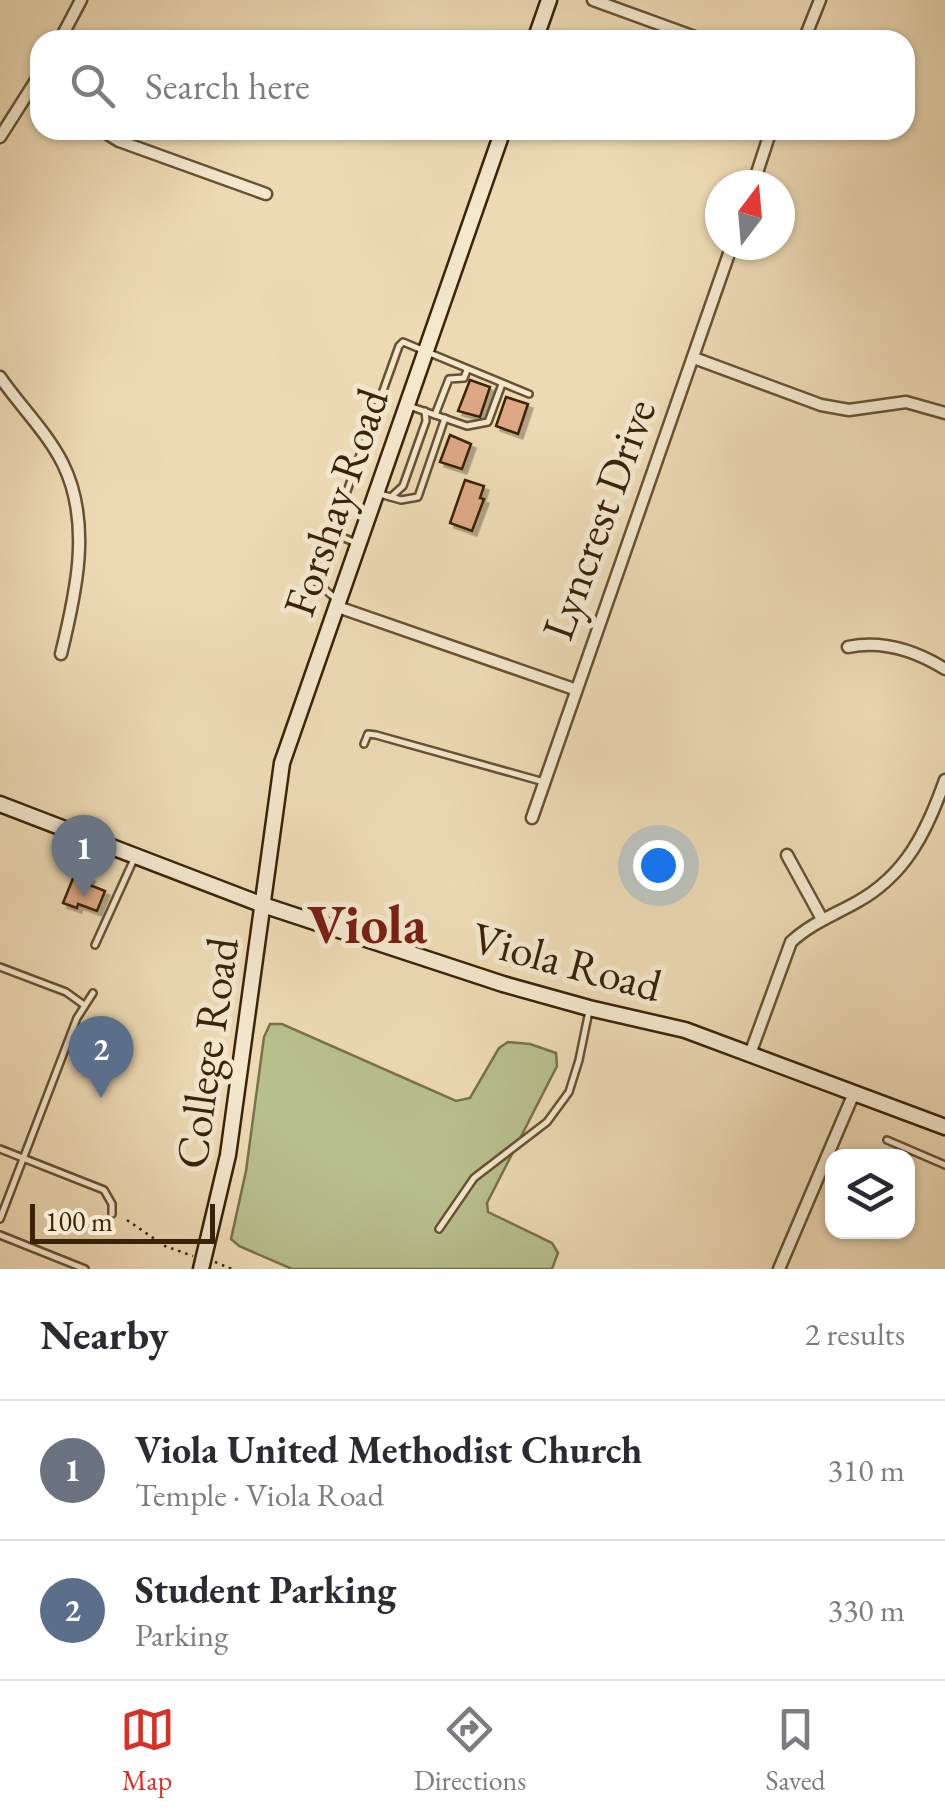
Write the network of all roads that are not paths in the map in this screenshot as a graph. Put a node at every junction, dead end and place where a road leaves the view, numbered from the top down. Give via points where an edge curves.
1 (81, 0) edge
2 (549, 0) edge
3 (593, 0) edge
4 (820, 0) edge
5 (65, 30) edge
6 (538, 30) edge
7 (676, 30) edge
8 (808, 30) edge
9 (30, 98) edge
10 (0, 137) edge
11 (119, 140) edge
12 (500, 140) edge
13 (769, 140) edge
14 (758, 170) edge
15 (266, 194) dead end
16 (727, 260) edge
17 (426, 350) junction
18 (694, 358) junction
19 (467, 368) junction
20 (0, 376) edge
21 (502, 384) junction
22 (529, 394) dead end
23 (406, 404) junction
24 (424, 411) junction
25 (945, 413) edge
26 (435, 415) junction
27 (445, 418) junction
28 (375, 493) junction
29 (391, 497) junction
30 (332, 533) junction
31 (357, 543) junction
32 (336, 602) junction
33 (848, 647) dead end
34 (61, 654) dead end
35 (945, 669) edge
36 (574, 689) junction
37 (364, 744) dead end
38 (945, 780) edge
39 (544, 782) junction
40 (0, 804) edge
41 (532, 818) dead end
42 (787, 855) dead end
43 (136, 856) junction
44 (263, 905) junction
45 (822, 920) junction
46 (96, 945) dead end
47 (0, 967) edge
48 (93, 993) dead end
49 (84, 1005) junction
50 (590, 1008) junction
51 (750, 1054) junction
52 (854, 1093) junction
53 (945, 1128) edge
54 (887, 1140) dead end
55 (0, 1149) edge
56 (23, 1158) junction
57 (945, 1165) edge
58 (112, 1214) dead end
59 (0, 1219) edge
60 (439, 1229) dead end
61 (0, 1235) edge
62 (202, 1264) edge
63 (85, 1269) edge
64 (778, 1269) edge

1 - 5 street
2 - 6 street
3 - 7 street
4 - 8 street
9 - 10 street
11 - 15 street
12 - 17 street, Forshay Road
13 - 14 street
16 - 18 street, Lyncrest Drive
17 - 19 lane
17 - 23 street, Forshay Road
17 - 30 lane via 398,346
18 - 25 street via 821,405 849,410 906,402
18 - 36 street, Lyncrest Drive
19 - 21 lane
19 - 26 lane via 464,378 449,379
20 - 34 street via 64,466 76,504 78,570
21 - 22 lane
21 - 27 lane via 488,422 467,426
23 - 24 lane
23 - 28 street, Forshay Road
24 - 26 lane
24 - 29 lane via 404,486
26 - 27 lane
27 - 29 lane via 418,497
28 - 29 lane
28 - 31 street, Forshay Road
30 - 31 lane
30 - 32 lane via 318,584
31 - 32 street, Forshay Road
32 - 36 street
32 - 44 street, Forshay Road via 282,762
33 - 35 street via 889,646
36 - 39 street, Lyncrest Drive
37 - 39 lane via 368,734 376,735
38 - 45 street via 911,856 889,880
39 - 41 street, Lyncrest Drive
40 - 43 street, Viola Road
42 - 45 street
43 - 44 street, Viola Road
43 - 46 lane
44 - 50 street, Viola Road
44 - 62 street, College Road via 228,1154
45 - 51 street via 791,942
47 - 49 lane
48 - 49 lane
49 - 56 lane
50 - 51 street, Viola Road via 686,1030
50 - 60 lane via 569,1092 546,1122 474,1178
51 - 52 street, Viola Road
52 - 53 street, Viola Road
52 - 64 street
54 - 57 lane
55 - 56 lane
56 - 58 lane via 104,1190
56 - 59 lane
61 - 63 lane

